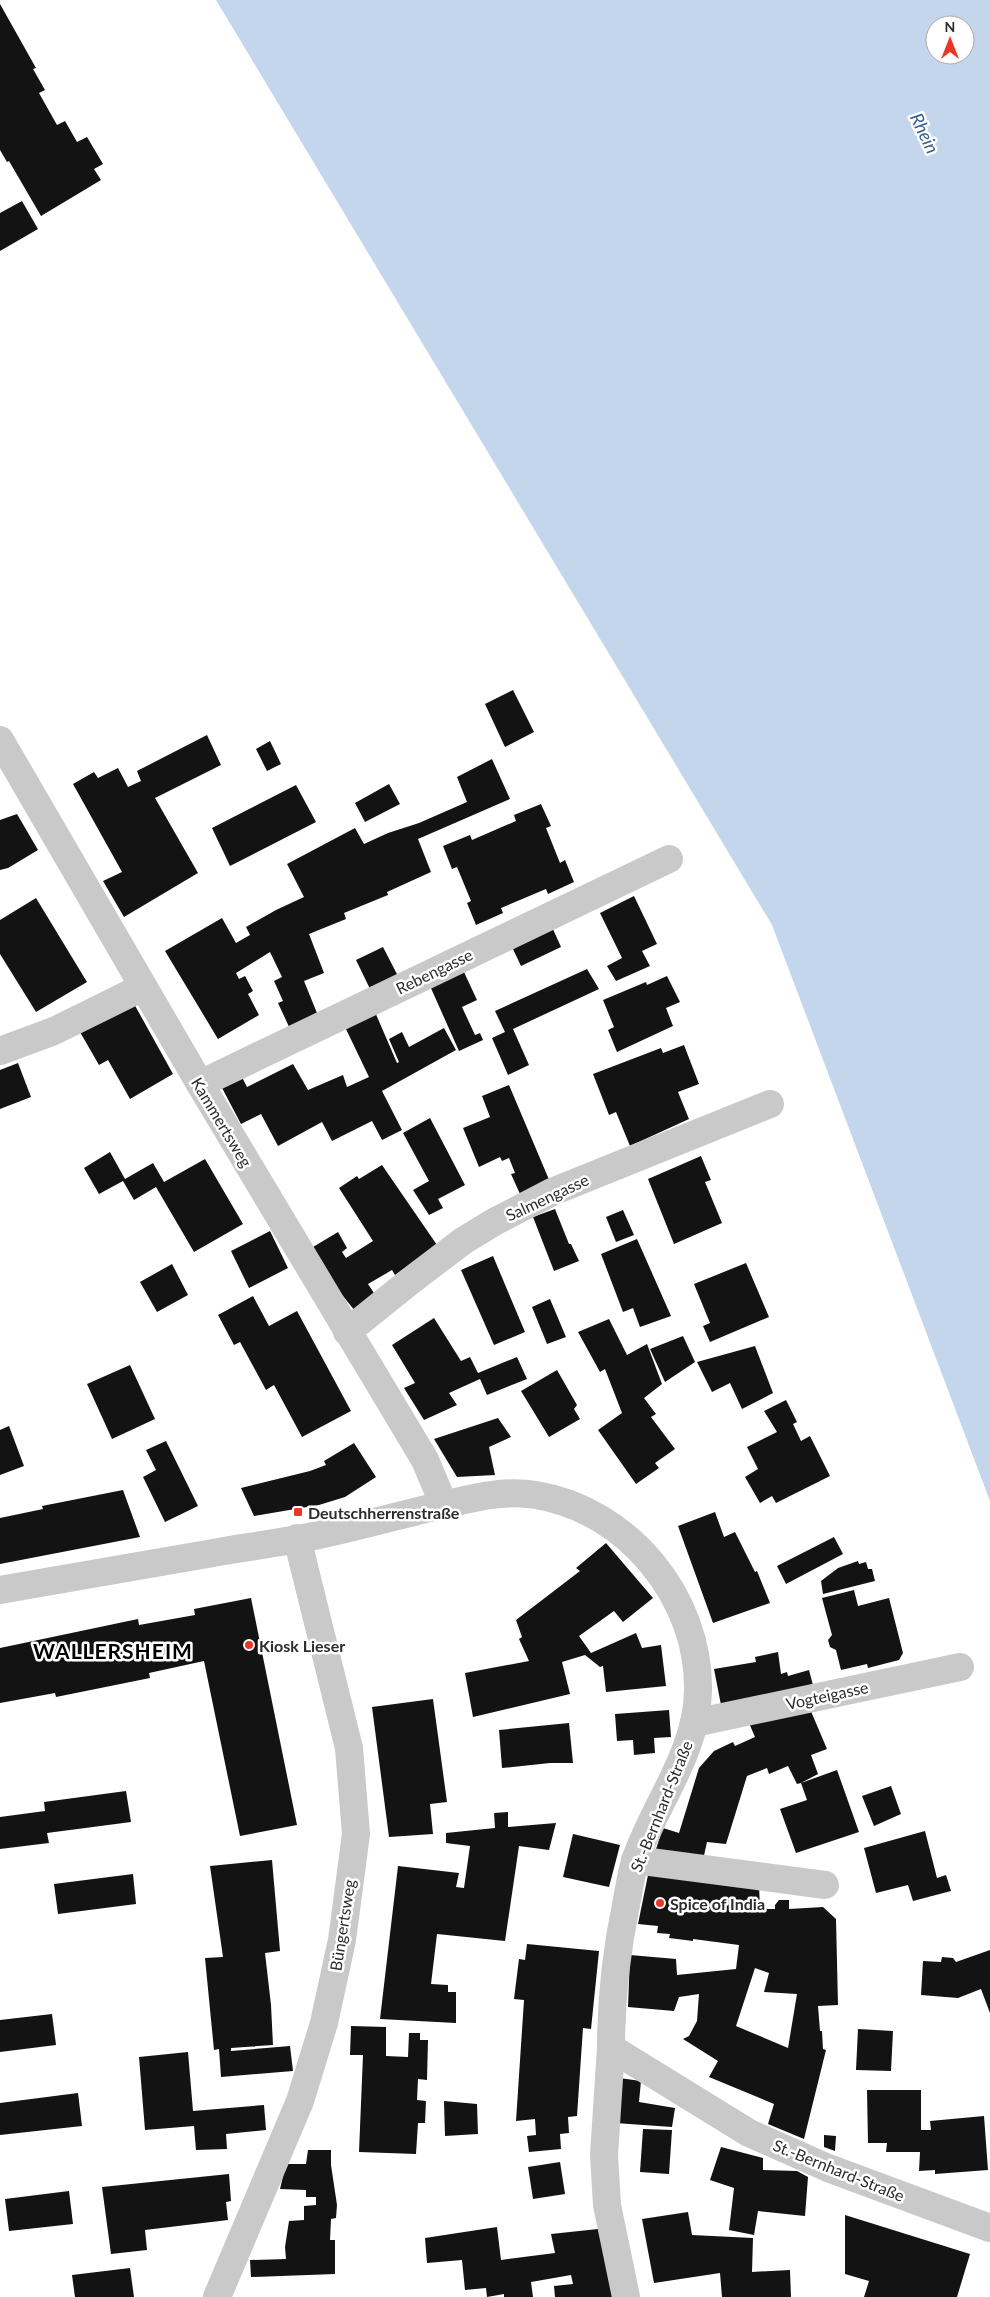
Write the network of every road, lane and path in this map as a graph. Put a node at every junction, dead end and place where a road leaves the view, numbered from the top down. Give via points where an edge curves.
1 (0, 740) edge
2 (669, 858) dead end
3 (143, 987) junction
4 (0, 1051) edge
5 (200, 1084) junction
6 (770, 1104) dead end
7 (347, 1332) junction
8 (444, 1505) junction
9 (297, 1538) junction
10 (0, 1590) edge
11 (960, 1667) dead end
12 (694, 1723) junction
13 (635, 1860) junction
14 (825, 1886) dead end
15 (610, 2048) junction
16 (990, 2228) edge
17 (217, 2297) edge
18 (626, 2297) edge

1 - 3 street, Kammertsweg
2 - 5 street, Rebengasse
3 - 4 street via 54,1032
3 - 5 street, Kammertsweg
5 - 7 street, Kammertsweg
6 - 7 street, Salmengasse via 552,1192 494,1222 463,1241
7 - 8 street, Kammertsweg via 425,1460
8 - 9 street
8 - 12 street, St.-Bernhard-Straße via 497,1493 535,1494 570,1503 603,1520 627,1538 655,1564 684,1616 694,1646 698,1690
9 - 10 street
9 - 17 street, Büngertsweg via 349,1748 356,1834 342,1940 324,2023 300,2101
11 - 12 street, Vogteigasse
12 - 13 street, St.-Bernhard-Straße via 683,1758
13 - 14 street
13 - 15 street, St.-Bernhard-Straße via 616,1953 610,2003
15 - 16 street, St.-Bernhard-Straße via 749,2133 828,2168
15 - 18 street via 604,2155 607,2205

